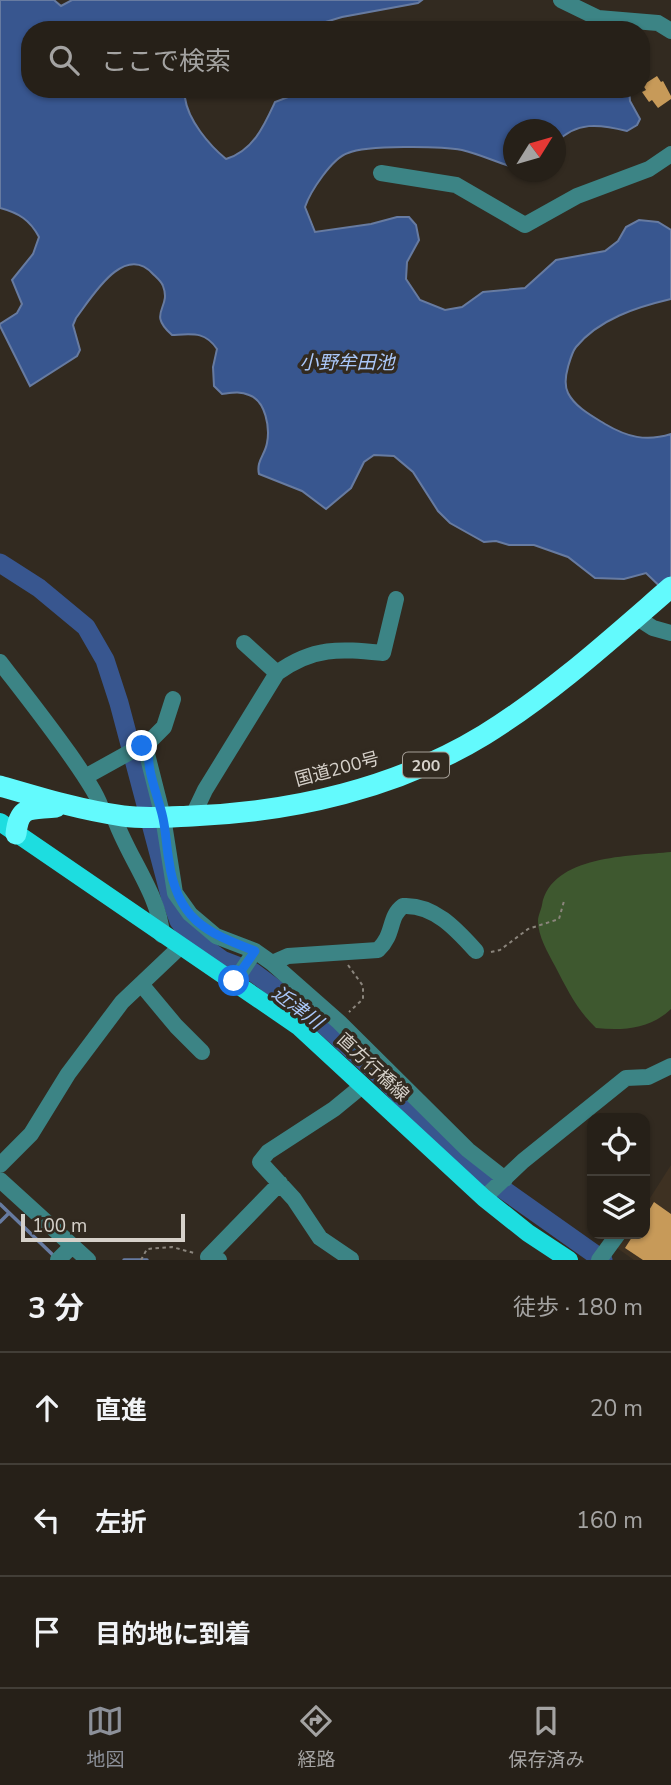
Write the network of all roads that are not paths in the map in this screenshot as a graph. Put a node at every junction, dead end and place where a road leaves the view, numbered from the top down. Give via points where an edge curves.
1 (561, 0) edge
2 (634, 21) edge
3 (650, 22) edge
4 (671, 31) edge
5 (671, 154) edge
6 (381, 173) dead end
7 (671, 587) edge
8 (396, 599) dead end
9 (641, 613) junction
10 (671, 633) edge
11 (244, 643) dead end
12 (0, 662) edge
13 (277, 673) junction
14 (173, 699) dead end
15 (146, 743) junction
16 (85, 777) junction
17 (0, 786) edge
18 (68, 806) junction
19 (113, 814) junction
20 (198, 816) junction
21 (163, 817) junction
22 (8, 828) edge
23 (162, 935) junction
24 (180, 947) junction
25 (476, 951) road end
26 (254, 953) junction
27 (272, 963) junction
28 (237, 978) junction
29 (141, 984) junction
30 (202, 1052) dead end
31 (671, 1066) edge
32 (362, 1086) junction
33 (0, 1165) edge
34 (504, 1179) junction
35 (0, 1180) edge
36 (280, 1183) junction
37 (485, 1198) junction
38 (614, 1239) edge
39 (72, 1246) junction
40 (213, 1258) edge
41 (58, 1260) edge
42 (88, 1260) edge
43 (350, 1260) edge
44 (569, 1260) edge
45 (599, 1260) edge

1 - 2 street via 598,18
3 - 4 street
5 - 6 street via 649,169 577,196 525,225 456,185
7 - 9 highway, 国道200号 / 200
8 - 13 street via 383,653 326,650
9 - 10 street via 653,628
9 - 20 highway, 国道200号 / 200 via 507,719 407,774 297,804
11 - 13 street
12 - 16 street
13 - 20 street via 205,790 196,808
14 - 15 street via 164,727
15 - 16 street
15 - 21 street
16 - 19 street
17 - 18 highway, 国道200号 / 200
18 - 19 highway, 国道200号 / 200
18 - 22 highway via 31,808
19 - 21 highway, 国道200号 / 200
19 - 23 street via 161,921
20 - 21 highway, 国道200号 / 200
21 - 26 street via 181,903 216,936
22 - 23 main road, 直方行橋線
23 - 24 main road, 直方行橋線
24 - 28 main road, 直方行橋線
24 - 29 street
25 - 27 street via 440,917 412,905 396,911 388,940 377,950 288,956
26 - 27 street
26 - 28 street
27 - 34 street
28 - 32 main road, 直方行橋線 via 298,1026
29 - 30 street
29 - 33 street via 68,1074 31,1134
31 - 34 street via 648,1077 626,1078
32 - 36 street via 268,1152 260,1162
32 - 37 main road, 直方行橋線
34 - 37 street
35 - 39 street
36 - 40 street
36 - 43 street via 320,1238
37 - 44 main road, 直方行橋線
38 - 45 street
39 - 41 street
39 - 42 street

